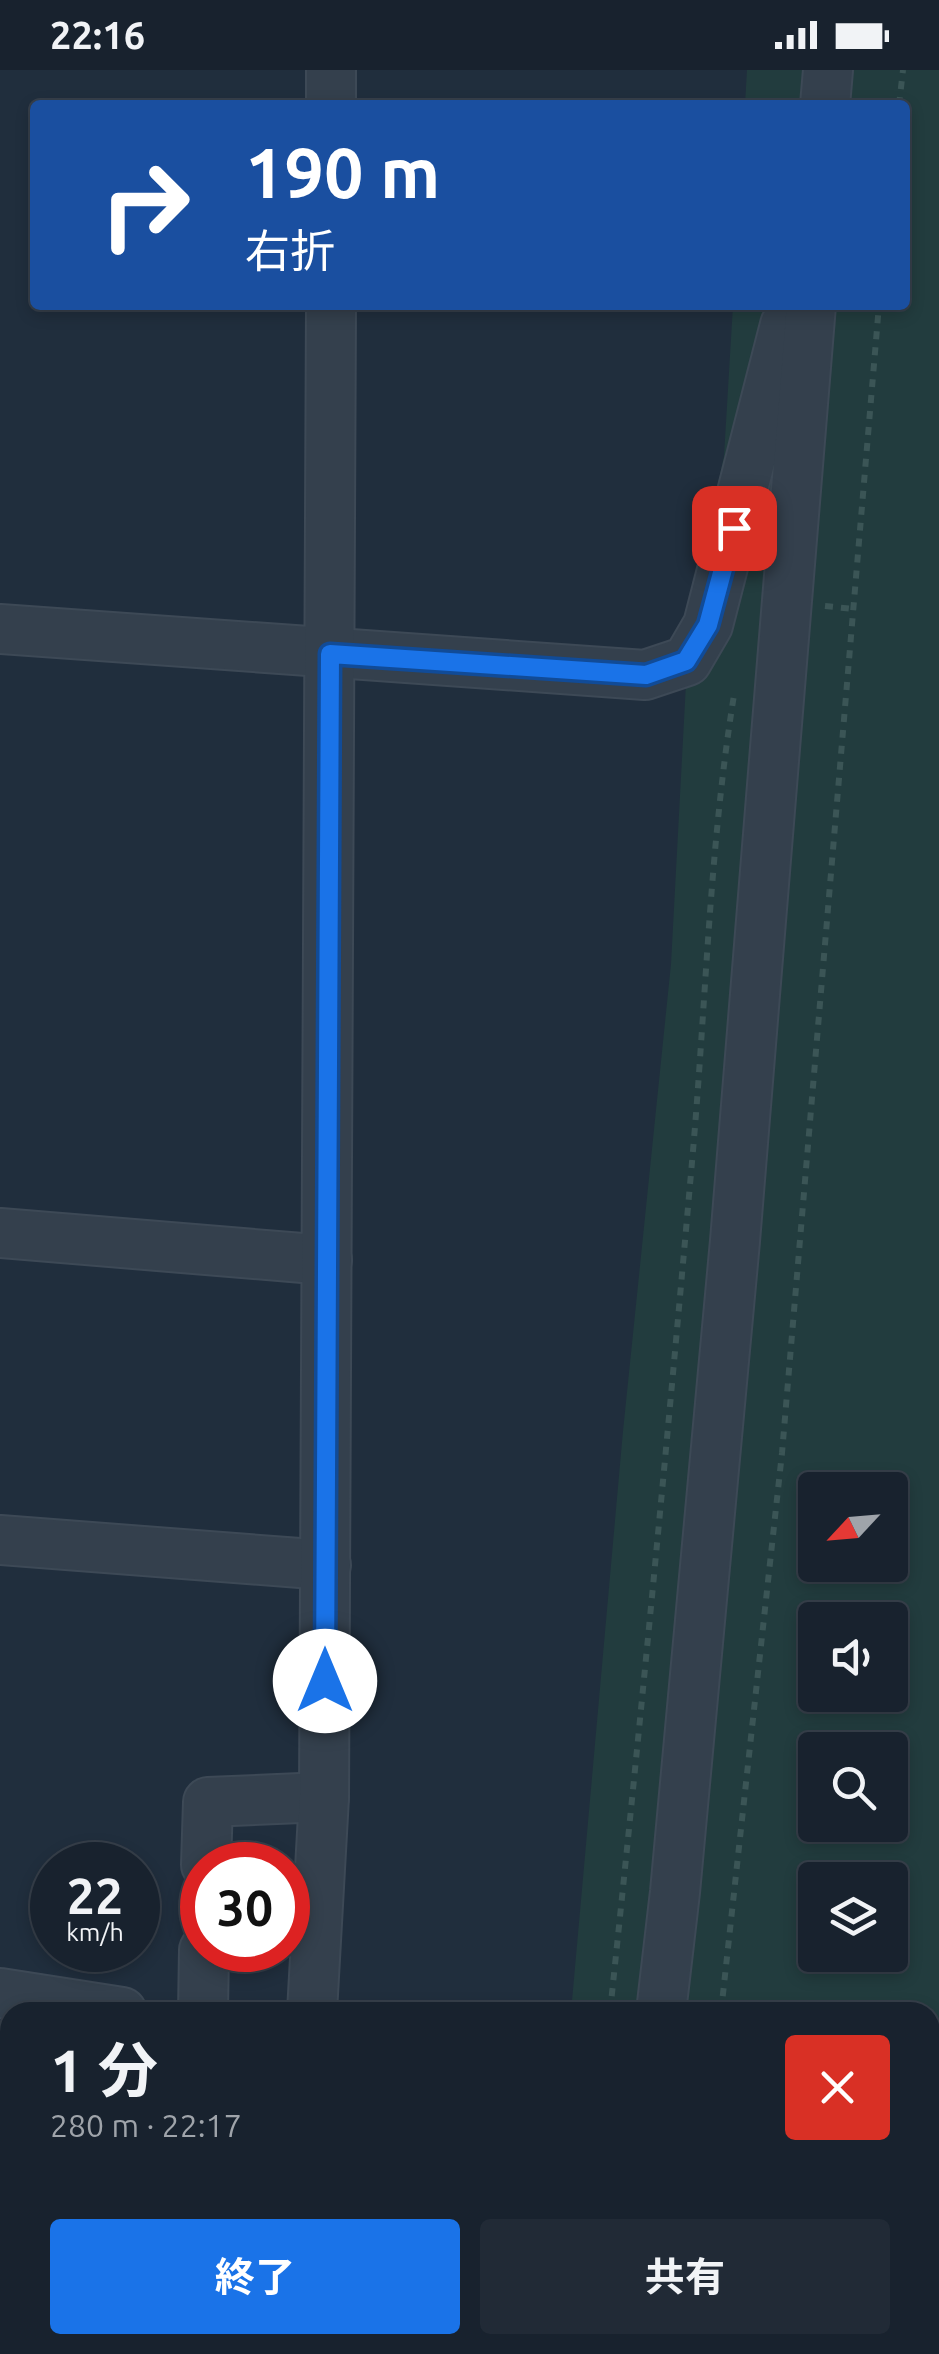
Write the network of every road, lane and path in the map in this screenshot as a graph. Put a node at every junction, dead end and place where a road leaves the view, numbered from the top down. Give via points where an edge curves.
1 (331, 70) edge
2 (828, 70) edge
3 (903, 70) edge
4 (331, 100) edge
5 (825, 100) edge
6 (900, 100) edge
7 (330, 310) edge
8 (806, 310) edge
9 (811, 310) edge
10 (879, 310) edge
11 (0, 629) edge
12 (330, 654) junction
13 (735, 689) dead end
14 (0, 1233) edge
15 (327, 1260) junction
16 (0, 1540) edge
17 (326, 1565) junction
18 (324, 1796) junction
19 (207, 1842) edge
20 (204, 1972) edge
21 (0, 1994) edge
22 (54, 2002) edge
23 (203, 2002) edge
24 (313, 2002) edge
25 (611, 2002) edge
26 (662, 2002) edge
27 (722, 2002) edge

1 - 4 street
2 - 5 street
3 - 6 path
7 - 12 street
8 - 12 street via 785,326 708,625 686,661 646,675
9 - 26 street via 735,1240
10 - 27 path via 782,1453
11 - 12 street
12 - 15 street
13 - 25 path via 720,779 655,1581
14 - 15 street
15 - 17 street
16 - 17 street
17 - 18 street
18 - 19 street via 208,1802
18 - 24 street
20 - 23 street
21 - 22 street

